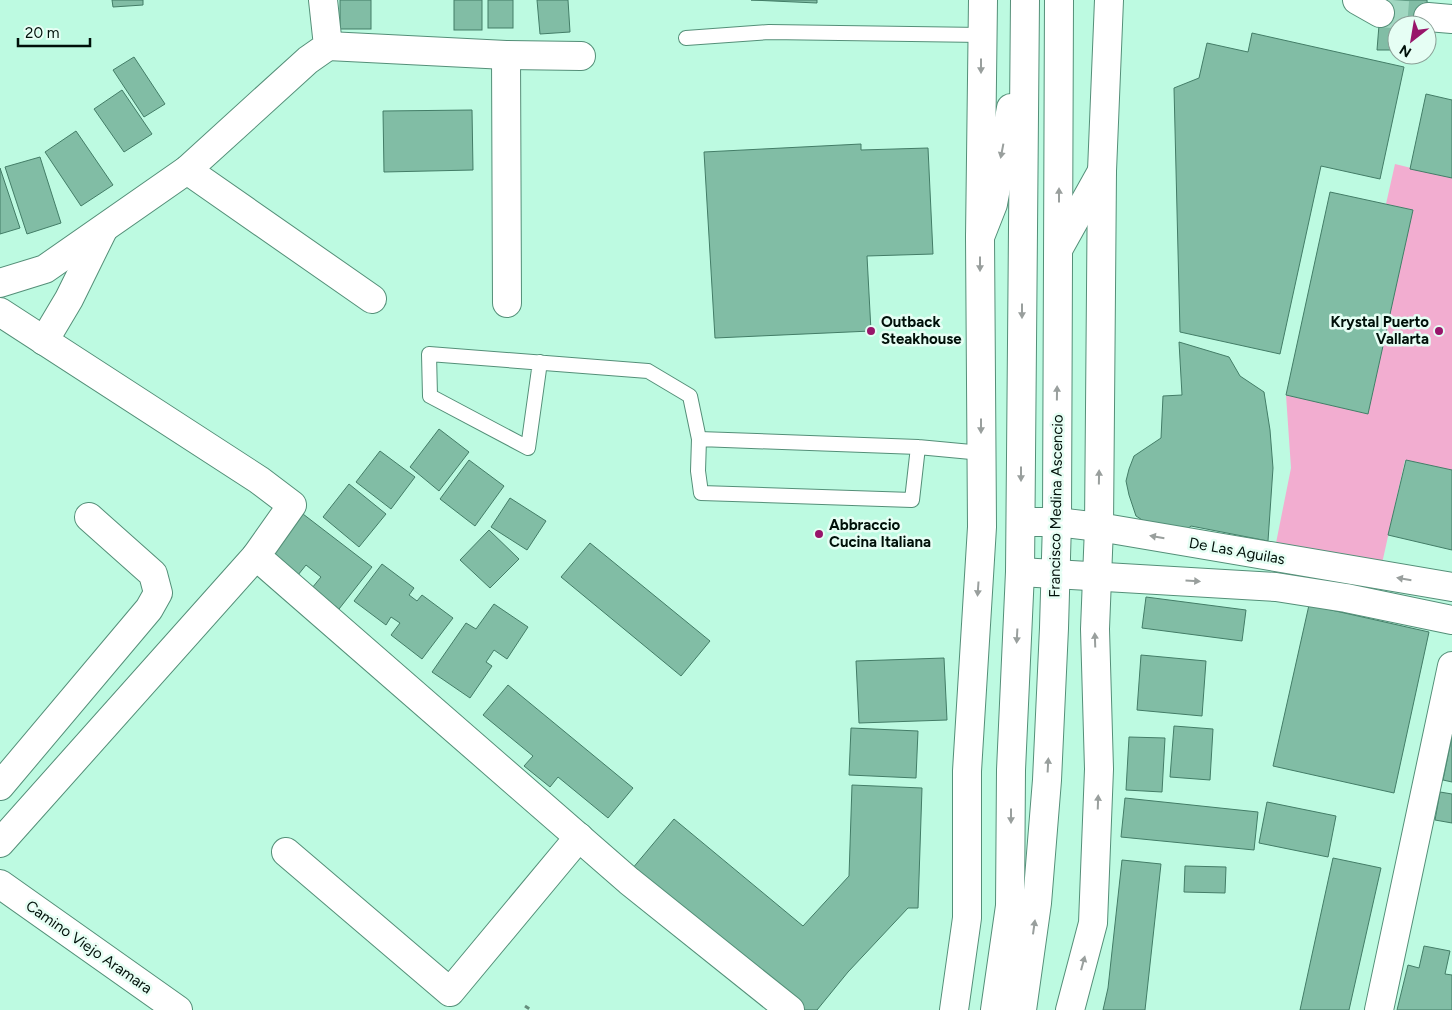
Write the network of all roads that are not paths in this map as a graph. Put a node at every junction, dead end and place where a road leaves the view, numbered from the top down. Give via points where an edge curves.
1 (323, 0) edge
2 (983, 0) edge
3 (1025, 0) edge
4 (1058, 0) edge
5 (1109, 0) edge
6 (982, 35) junction
7 (686, 38) dead end
8 (328, 46) junction
9 (1024, 52) junction
10 (506, 55) junction
11 (581, 56) dead end
12 (187, 170) junction
13 (1102, 171) junction
14 (104, 229) junction
15 (980, 237) junction
16 (1059, 249) junction
17 (0, 283) edge
18 (372, 300) dead end
19 (507, 303) dead end
20 (0, 312) edge
21 (44, 341) junction
22 (540, 362) junction
23 (699, 439) junction
24 (918, 447) junction
25 (982, 453) junction
26 (89, 517) dead end
27 (1022, 522) junction
28 (1057, 522) junction
29 (1099, 527) junction
30 (256, 556) junction
31 (1282, 559) junction
32 (1020, 572) junction
33 (1056, 574) junction
34 (1098, 576) junction
35 (1276, 586) junction
36 (1452, 587) edge
37 (1452, 620) edge
38 (1452, 666) edge
39 (0, 786) edge
40 (580, 837) junction
41 (0, 843) edge
42 (286, 852) dead end
43 (0, 884) edge
44 (178, 1010) edge
45 (790, 1010) edge
46 (954, 1010) edge
47 (996, 1010) edge
48 (1022, 1010) edge
49 (1070, 1010) edge
50 (1379, 1010) edge

1 - 8 main road
2 - 6 main road
3 - 9 main road
16 -> 4 main road, Francisco Medina Ascencio
5 - 13 main road
6 - 7 lane via 769,32
6 -> 15 main road
8 - 10 main road
8 - 12 main road via 308,60
9 -> 15 main road via 993,204
9 -> 27 main road
10 - 11 main road
10 - 19 main road
12 - 14 main road
12 - 18 main road
13 - 16 main road
29 -> 13 main road
14 - 17 main road via 45,269
14 - 21 main road
15 -> 25 main road
28 -> 16 main road, Francisco Medina Ascencio
20 - 21 main road
21 - 30 main road via 292,505
22 - 22 lane via 429,354 430,396 528,448
22 - 23 lane via 648,371 690,396
23 - 24 lane
23 - 24 lane via 701,492 710,493 912,500
24 - 25 lane
25 -> 46 main road via 982,527 967,771 967,918
26 - 39 main road via 153,574 158,593 150,609
27 - 28 main road, De Las Aguilas
27 - 32 main road
28 - 29 main road, De Las Aguilas
28 - 33 main road, Francisco Medina Ascencio
31 -> 29 main road, De Las Aguilas
29 - 34 main road
30 - 40 main road
30 - 41 main road
31 - 35 main road
36 -> 31 main road, De Las Aguilas
32 - 33 main road, De Las Aguilas
32 -> 47 main road via 1011,770 1010,906
33 - 34 main road, De Las Aguilas
48 -> 33 main road, Francisco Medina Ascencio via 1037,904 1047,780
34 -> 35 main road, De Las Aguilas
49 -> 34 main road via 1094,923 1099,769 1095,629
35 - 37 main road, De Las Aguilas
38 - 50 main road
40 - 42 main road via 450,992
40 - 45 main road
43 - 44 main road, Camino Viejo Aramara

